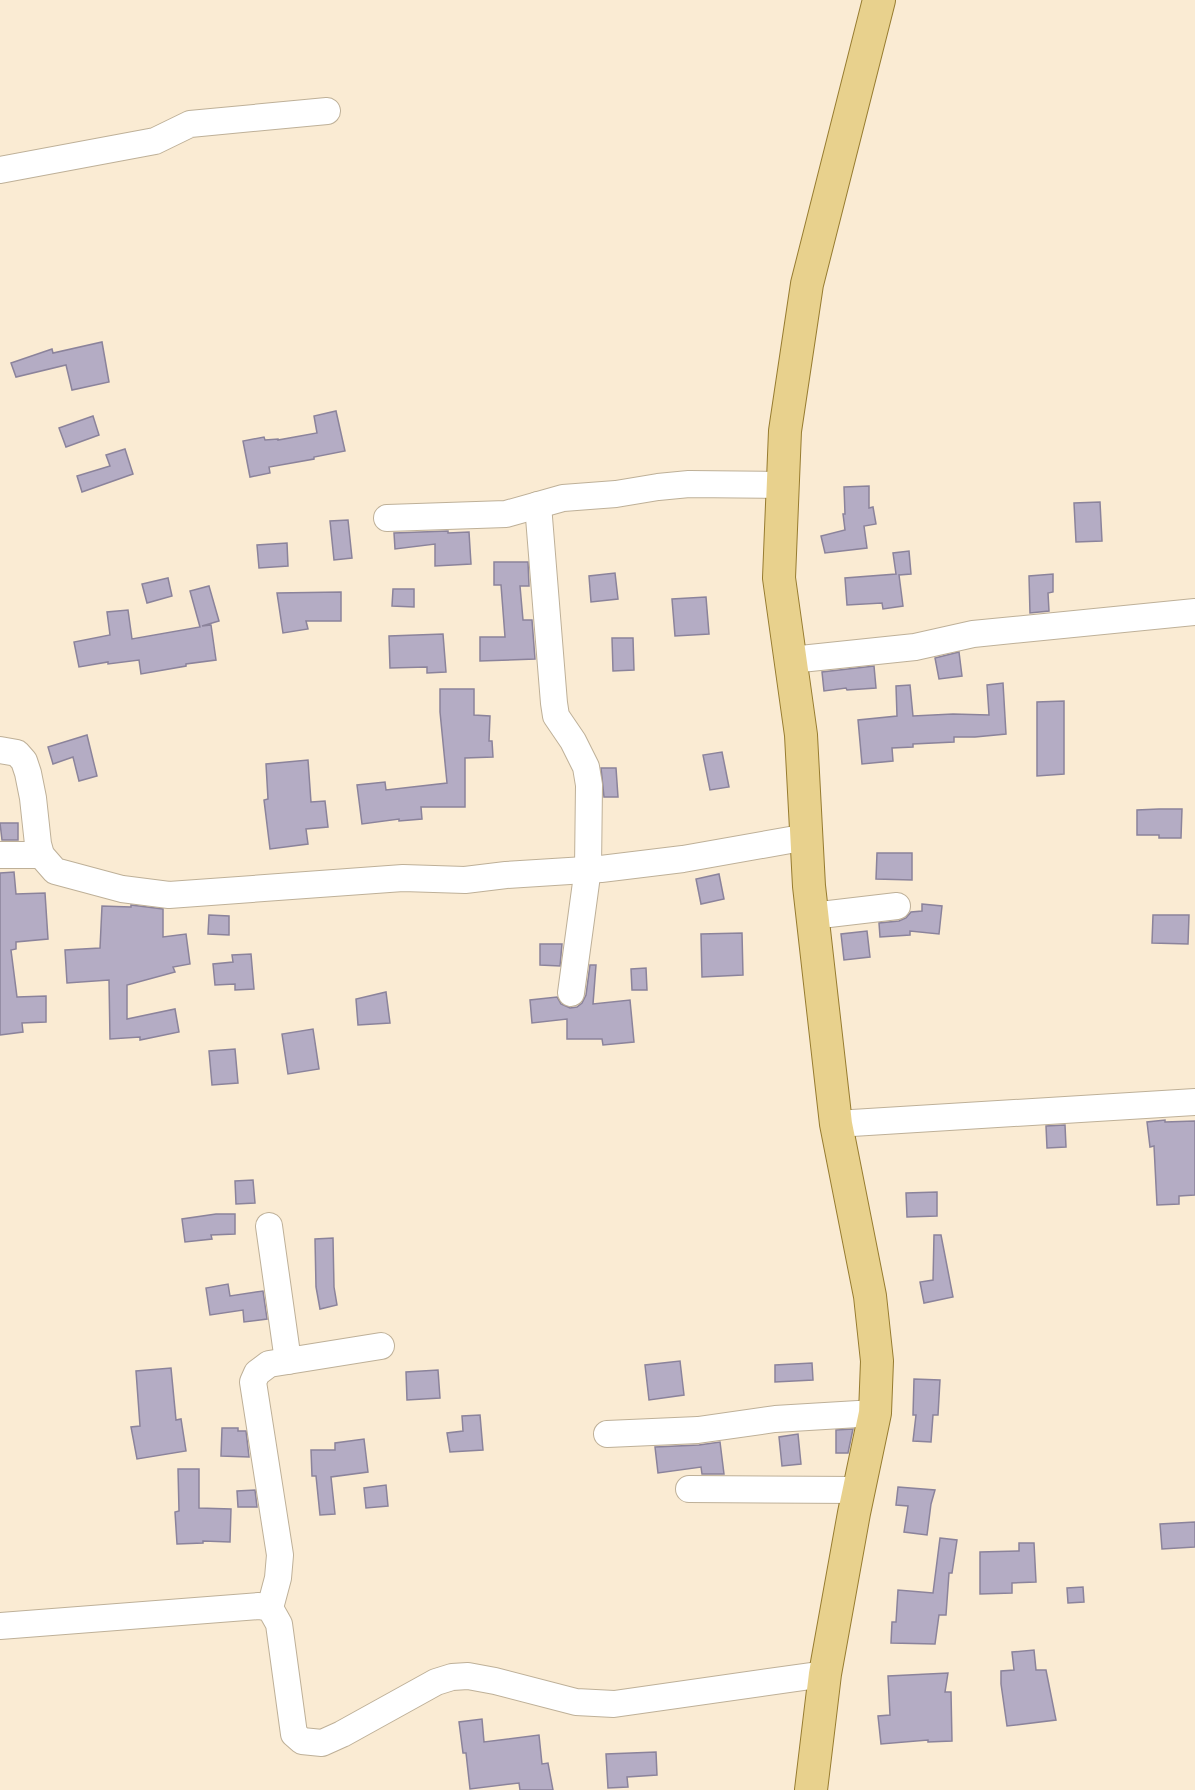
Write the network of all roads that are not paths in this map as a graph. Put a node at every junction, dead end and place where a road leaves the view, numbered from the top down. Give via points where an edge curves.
1 (879, 0) edge
2 (327, 111) dead end
3 (0, 170) edge
4 (784, 485) junction
5 (538, 505) junction
6 (387, 518) dead end
7 (1195, 612) edge
8 (791, 660) junction
9 (0, 750) edge
10 (807, 837) junction
11 (0, 855) edge
12 (41, 855) junction
13 (588, 868) junction
14 (897, 906) dead end
15 (812, 916) junction
16 (571, 993) dead end
17 (1195, 1102) edge
18 (836, 1124) junction
19 (269, 1226) dead end
20 (381, 1346) dead end
21 (288, 1361) junction
22 (875, 1413) junction
23 (607, 1434) dead end
24 (689, 1489) dead end
25 (859, 1490) junction
26 (270, 1608) junction
27 (0, 1626) edge
28 (825, 1674) junction
29 (811, 1790) edge

1 - 4 main road via 807,284 785,431
2 - 3 street via 190,124 155,141
4 - 5 street via 690,484 563,498
4 - 8 main road via 779,578
5 - 6 street via 506,514
5 - 13 street via 556,716 586,767 589,784
7 - 8 street via 973,634 915,646
8 - 10 main road via 801,735
9 - 12 street via 17,753 24,761
10 - 13 street via 683,859
10 - 15 main road
11 - 12 street
12 - 13 street via 55,871 122,889 169,895 403,878 465,880
13 - 16 street
14 - 15 street
15 - 18 main road
17 - 18 street
18 - 22 main road via 870,1296 877,1360
19 - 21 street
20 - 21 street
21 - 26 street via 269,1364 253,1382 280,1555
22 - 23 street via 775,1419 698,1430
22 - 25 main road
24 - 25 street
25 - 28 main road
26 - 27 street
26 - 28 street via 279,1624 294,1734 313,1743 342,1734 452,1677 495,1681 576,1702 614,1704
28 - 29 main road

